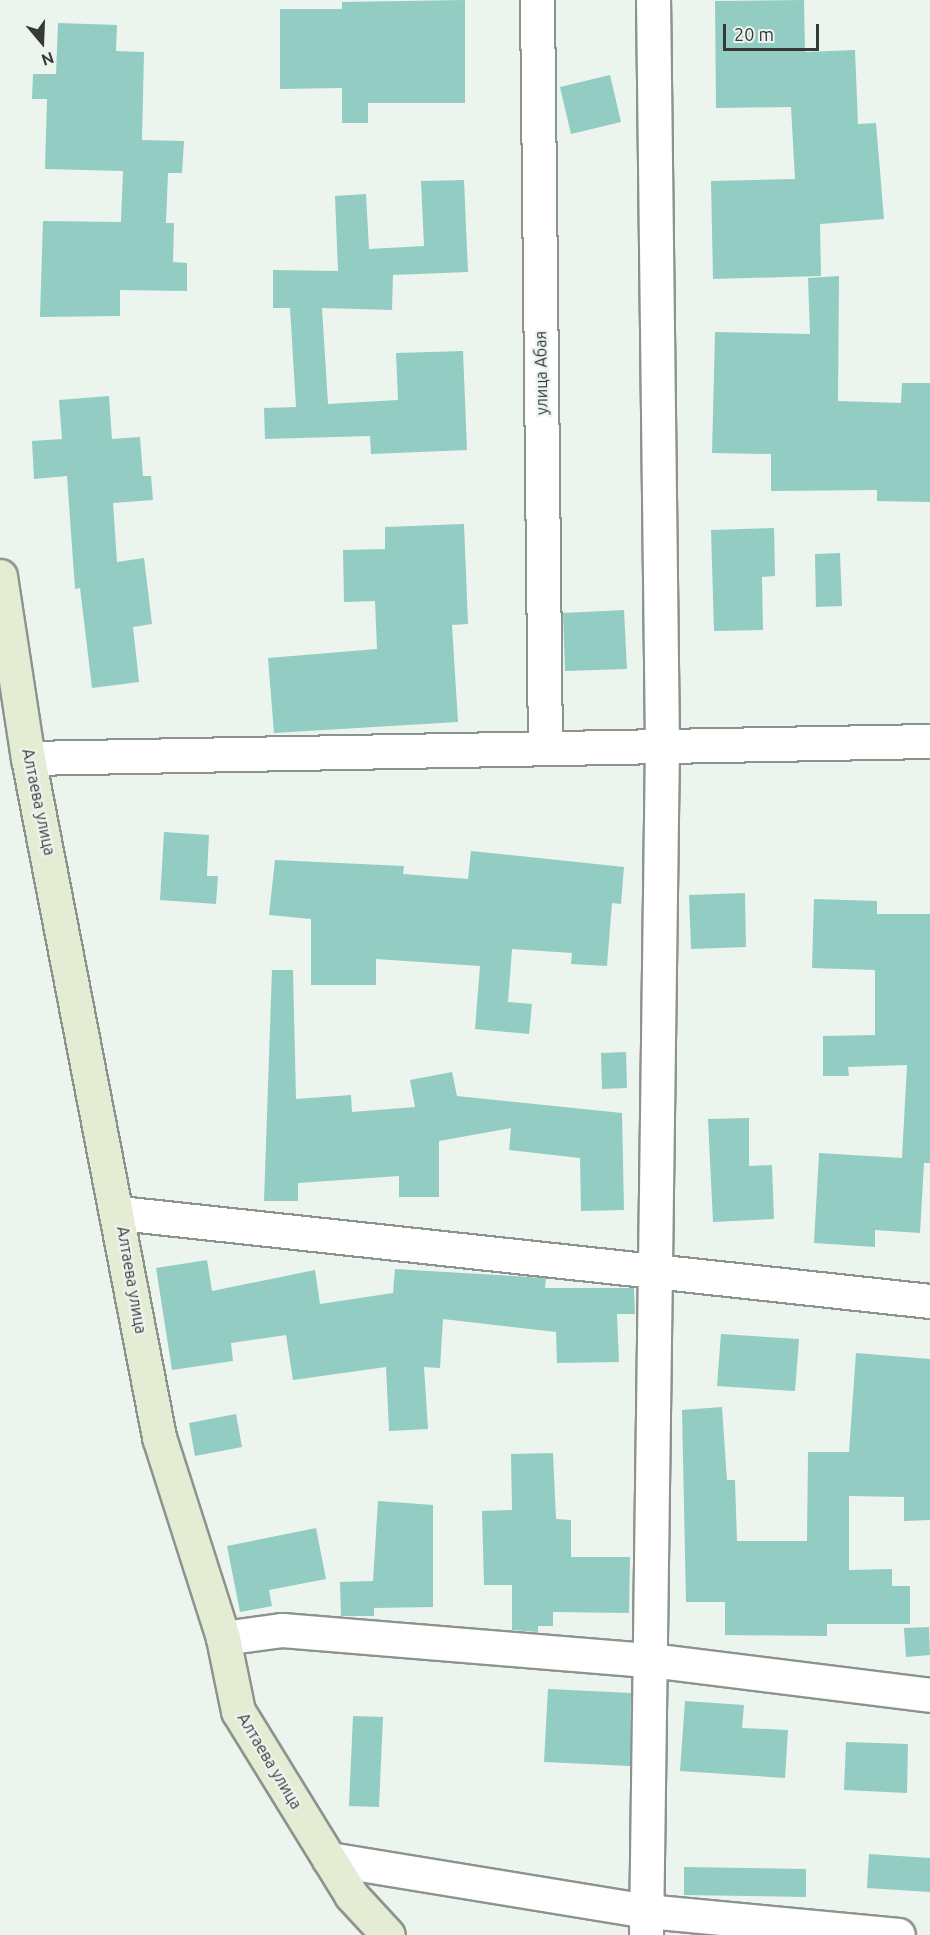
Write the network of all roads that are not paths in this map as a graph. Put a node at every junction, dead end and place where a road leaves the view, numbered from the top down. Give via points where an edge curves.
1 (537, 0) edge
2 (653, 0) edge
3 (0, 576) edge
4 (930, 741) edge
5 (662, 744) junction
6 (545, 747) junction
7 (28, 758) junction
8 (120, 1213) junction
9 (659, 1272) junction
10 (930, 1301) edge
11 (223, 1638) junction
12 (650, 1660) junction
13 (930, 1695) edge
14 (329, 1859) junction
15 (646, 1923) edge
16 (388, 1935) edge
17 (898, 1935) edge

1 - 6 street, улица Абая
2 - 5 street
3 - 7 main road, Алтаева улица
4 - 5 street
5 - 6 street
5 - 9 street
6 - 7 street
7 - 8 main road, Алтаева улица
8 - 9 street
8 - 11 main road, Алтаева улица via 159,1437
9 - 10 street
9 - 12 street
11 - 12 street via 282,1630
11 - 14 main road, Алтаева улица via 238,1711
12 - 13 street
12 - 15 street
14 - 15 street
14 - 16 main road, Алтаева улица via 351,1895
15 - 17 street

